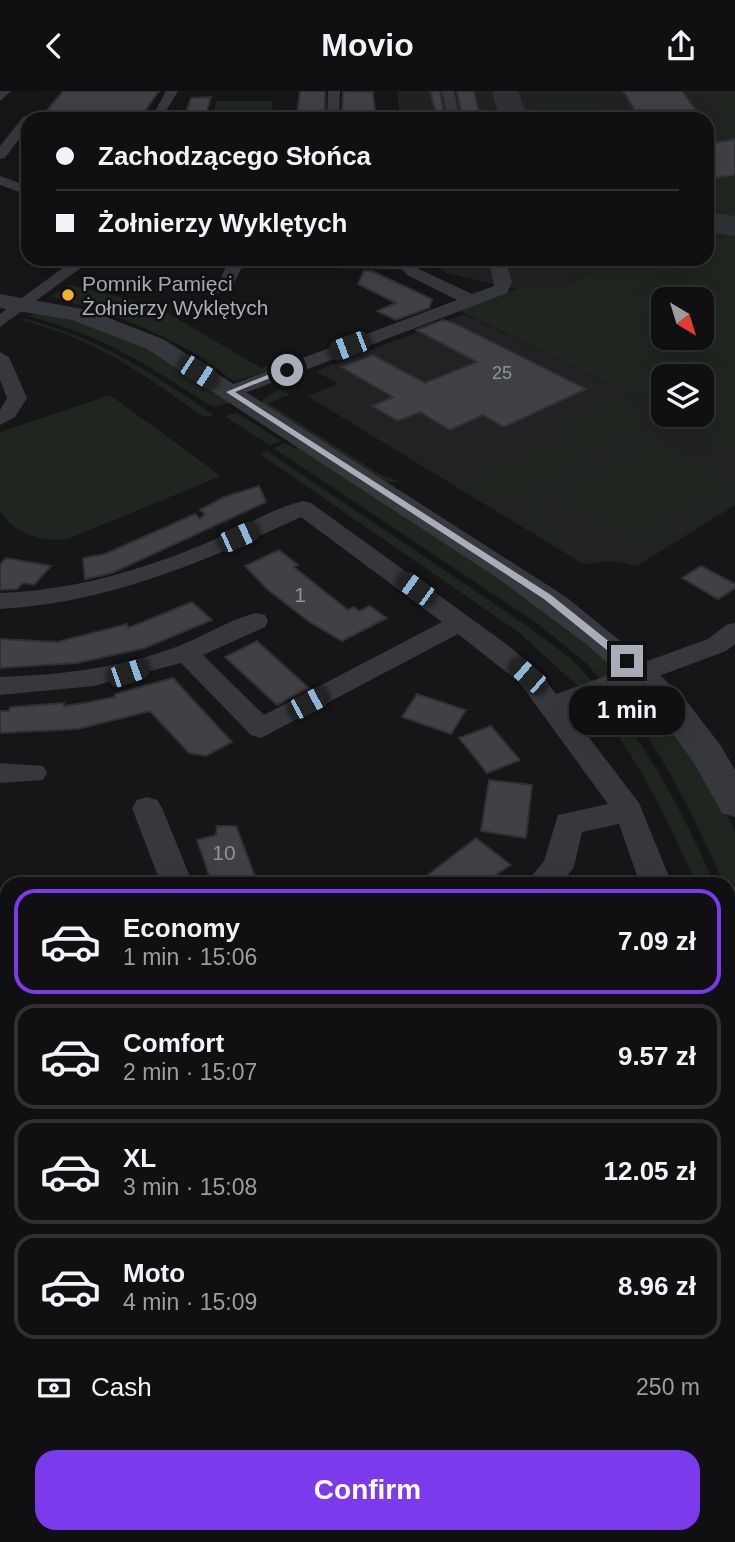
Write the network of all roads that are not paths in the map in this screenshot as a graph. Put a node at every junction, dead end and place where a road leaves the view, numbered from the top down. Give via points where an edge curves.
1 (5, 91) edge
2 (172, 91) edge
3 (334, 91) edge
4 (448, 91) edge
5 (0, 97) edge
6 (160, 112) edge
7 (332, 112) edge
8 (452, 112) edge
9 (21, 126) edge
10 (3, 144) edge
11 (0, 180) edge
12 (21, 188) edge
13 (76, 266) edge
14 (234, 266) edge
15 (408, 266) edge
16 (499, 266) edge
17 (223, 289) dead end
18 (0, 294) edge
19 (471, 300) junction
20 (0, 301) edge
21 (29, 303) junction
22 (0, 322) edge
23 (0, 357) edge
24 (230, 392) junction
25 (0, 419) edge
26 (0, 601) edge
27 (256, 621) dead end
28 (461, 622) junction
29 (735, 631) edge
30 (186, 653) junction
31 (642, 674) junction
32 (0, 686) edge
33 (551, 706) junction
34 (0, 773) edge
35 (33, 773) dead end
36 (735, 803) edge
37 (147, 808) dead end
38 (629, 811) junction
39 (174, 877) edge
40 (548, 877) edge
41 (653, 877) edge

1 - 5 street
2 - 6 street
3 - 7 street
4 - 8 street
9 - 10 street
11 - 12 street
13 - 21 street
14 - 17 street
15 - 19 street
16 - 19 street via 504,282 501,289
18 - 21 street
19 - 24 street
20 - 21 street
21 - 22 street
21 - 24 street via 121,327
23 - 25 street via 17,398
24 - 31 street via 548,597
26 - 28 street via 107,589 169,568 303,509
27 - 30 street
28 - 30 street via 261,728
28 - 33 street via 528,676
29 - 31 street via 717,645
30 - 32 street via 128,673 56,684
31 - 33 street
31 - 36 street via 701,748
33 - 38 street
34 - 35 street
37 - 39 street
38 - 40 street via 569,823 558,867
38 - 41 street

